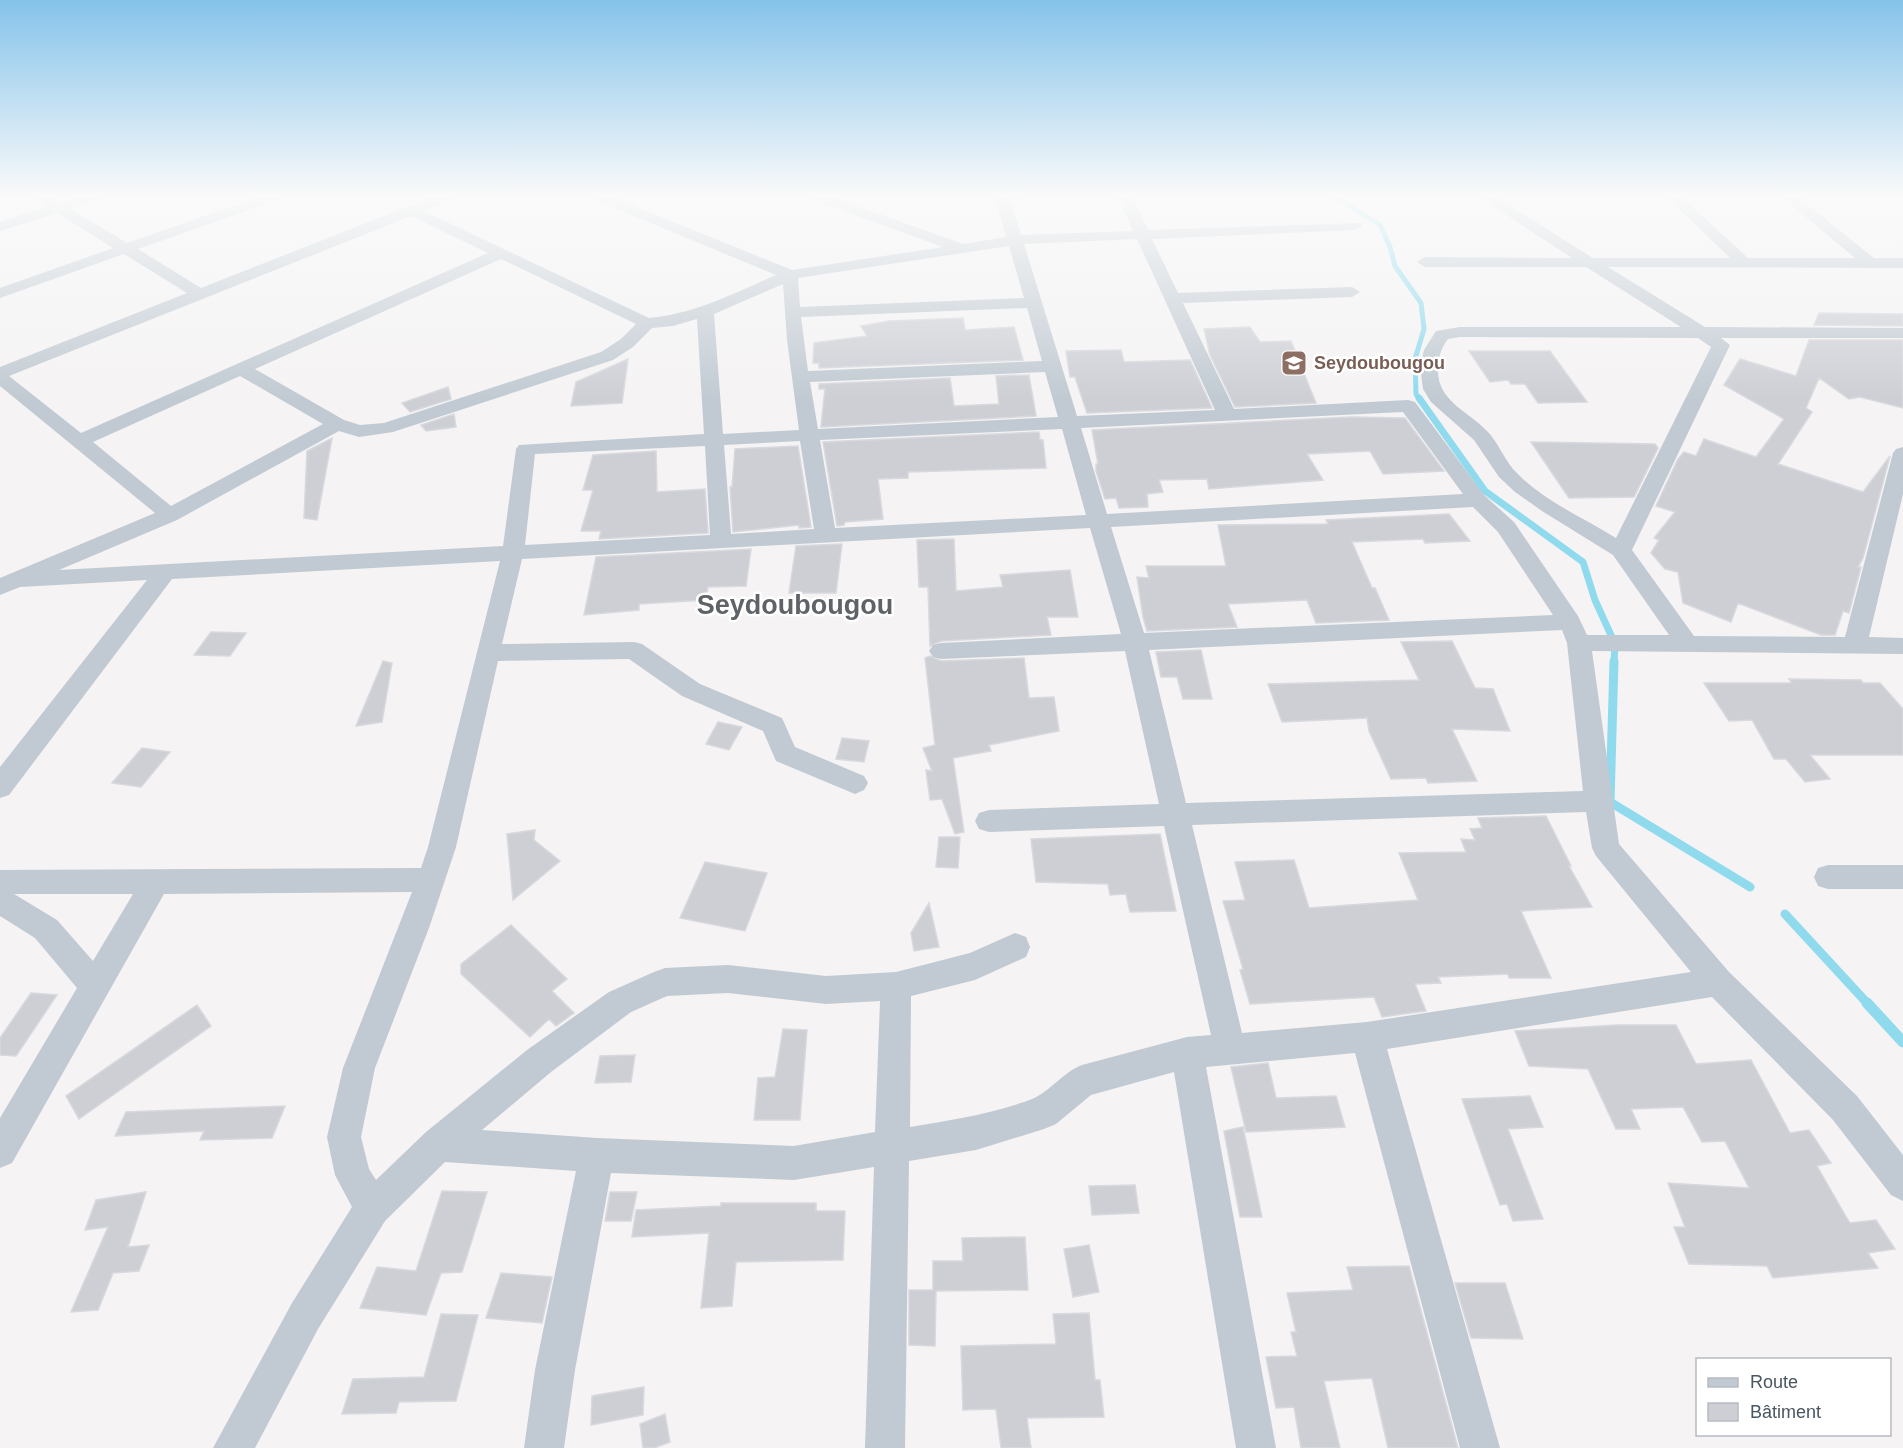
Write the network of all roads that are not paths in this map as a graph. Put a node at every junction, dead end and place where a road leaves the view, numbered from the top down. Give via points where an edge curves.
1 (80, 265) edge
2 (153, 265) edge
3 (275, 265) edge
4 (475, 265) edge
5 (525, 265) edge
6 (767, 265) edge
7 (852, 265) edge
8 (1022, 265) edge
9 (1157, 265) edge
10 (1593, 265) edge
11 (790, 274) junction
12 (1352, 292) dead end
13 (0, 293) edge
14 (201, 294) junction
15 (1173, 298) junction
16 (1034, 303) junction
17 (705, 312) junction
18 (792, 312) junction
19 (647, 323) junction
20 (1699, 332) junction
21 (1903, 333) edge
22 (1052, 366) junction
23 (241, 369) junction
24 (0, 373) edge
25 (0, 377) edge
26 (800, 377) junction
27 (1227, 415) junction
28 (1069, 422) junction
29 (337, 424) junction
30 (810, 435) junction
31 (715, 440) junction
32 (80, 441) junction
33 (1903, 453) edge
34 (1478, 500) junction
35 (170, 515) junction
36 (1099, 521) junction
37 (826, 536) junction
38 (721, 542) junction
39 (1621, 550) junction
40 (513, 553) junction
41 (165, 572) junction
42 (8, 583) edge
43 (1575, 633) junction
44 (1135, 642) junction
45 (1687, 644) junction
46 (1855, 645) junction
47 (1903, 646) edge
48 (940, 651) dead end
49 (489, 653) junction
50 (855, 783) dead end
51 (0, 787) edge
52 (1598, 801) junction
53 (1175, 815) junction
54 (989, 821) dead end
55 (1828, 877) dead end
56 (1903, 877) edge
57 (430, 880) junction
58 (156, 881) junction
59 (0, 882) edge
60 (0, 901) edge
61 (1015, 947) dead end
62 (1718, 982) junction
63 (896, 986) junction
64 (95, 987) junction
65 (1367, 1037) junction
66 (1230, 1049) junction
67 (1187, 1053) junction
68 (438, 1144) junction
69 (892, 1147) junction
70 (0, 1151) edge
71 (597, 1155) junction
72 (1903, 1183) edge
73 (372, 1208) junction
74 (233, 1448) edge
75 (544, 1448) edge
76 (885, 1448) edge
77 (1256, 1448) edge
78 (1480, 1448) edge

1 - 13 street
2 - 14 street
3 - 14 street
4 - 23 street
5 - 19 street
6 - 11 street
7 - 11 street
8 - 16 street
9 - 15 street
10 - 20 street
11 - 17 street
11 - 18 street
12 - 15 street
14 - 24 street
15 - 27 street
16 - 18 street
16 - 22 street
17 - 19 street
17 - 31 street
18 - 26 street
19 - 29 street via 607,356 386,428 359,431
20 - 21 street
20 - 39 street via 1720,345
20 - 39 street via 1442,334 1431,347 1427,378 1443,406 1481,436 1508,475 1526,491
22 - 26 street
22 - 28 street
23 - 29 street
23 - 32 street
25 - 32 street
26 - 30 street
27 - 28 street
27 - 34 street via 1408,406
28 - 30 street
28 - 36 street
29 - 35 street
30 - 31 street
30 - 37 street
31 - 38 street
31 - 40 street via 526,449
32 - 35 street
33 - 46 street
34 - 36 street
34 - 43 street via 1506,527
35 - 42 street
36 - 37 street
36 - 44 street
37 - 38 street
38 - 40 street
39 - 45 street
40 - 41 street
40 - 49 street
41 - 42 street
41 - 51 street
43 - 44 street
43 - 45 street
43 - 52 street
44 - 48 street
44 - 53 street
45 - 46 street
46 - 47 street
49 - 50 street via 634,650 691,690 773,725 785,754
49 - 57 street via 442,847
52 - 53 street
52 - 62 street via 1606,848
53 - 54 street
53 - 66 street
55 - 56 street
57 - 58 street
57 - 73 street via 359,1068 344,1137 353,1175
58 - 59 street
58 - 64 street
60 - 64 street via 46,929
61 - 63 street via 975,966
62 - 65 street
62 - 72 street via 1845,1108
63 - 68 street via 826,990 728,979 665,982 620,1002 539,1061
63 - 69 street
64 - 70 street
65 - 66 street
65 - 78 street
66 - 67 street
67 - 69 street via 1082,1081 1044,1112 976,1133
67 - 77 street
68 - 71 street
68 - 73 street
69 - 71 street via 795,1163
69 - 76 street
71 - 75 street via 555,1370
73 - 74 street via 305,1316

